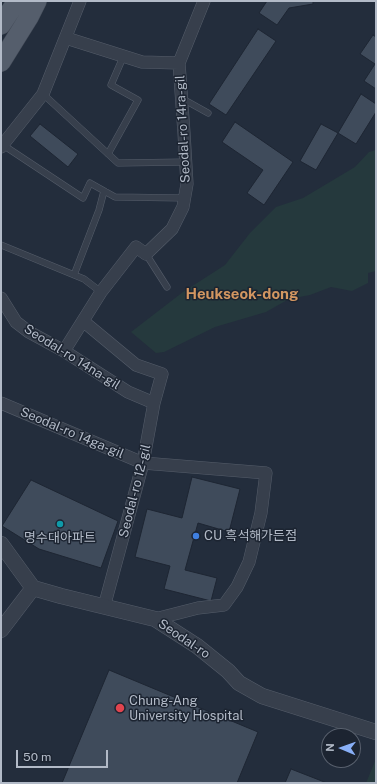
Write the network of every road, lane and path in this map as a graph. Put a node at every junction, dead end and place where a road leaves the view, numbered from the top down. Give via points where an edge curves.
1 (17, 1) edge
2 (37, 1) edge
3 (80, 1) edge
4 (204, 1) edge
5 (1, 25) edge
6 (66, 38) junction
7 (124, 55) junction
8 (1, 62) edge
9 (179, 63) junction
10 (43, 94) junction
11 (182, 98) junction
12 (208, 113) dead end
13 (2, 146) edge
14 (108, 154) junction
15 (186, 162) junction
16 (104, 191) junction
17 (184, 198) junction
18 (1, 244) edge
19 (146, 254) junction
20 (74, 275) junction
21 (167, 287) dead end
22 (101, 292) junction
23 (1, 298) edge
24 (83, 321) junction
25 (64, 351) junction
26 (1, 403) edge
27 (154, 403) junction
28 (144, 463) junction
29 (1, 544) edge
30 (33, 588) junction
31 (104, 607) junction
32 (155, 619) junction
33 (1, 630) edge
34 (376, 732) edge

1 - 5 main road
2 - 8 main road
3 - 6 street
4 - 9 street, Seodal-ro 14ra-gil
6 - 7 street
6 - 10 street
7 - 9 street via 142,62
7 - 14 lane via 111,85 138,100
9 - 11 street, Seodal-ro 14ra-gil
10 - 13 street
10 - 14 lane
11 - 12 lane
11 - 15 street, Seodal-ro 14ra-gil
13 - 16 lane via 83,198 90,183
14 - 15 lane via 118,163
15 - 17 street, Seodal-ro 14ra-gil via 187,184
16 - 17 lane via 115,197
16 - 20 lane
17 - 19 street, Seodal-ro 14ra-gil via 183,207 172,229
18 - 20 lane
19 - 21 lane
19 - 22 street via 136,247
20 - 22 lane
22 - 24 street
23 - 25 street, Seodal-ro 14na-gil via 16,322
24 - 25 street
24 - 27 street, Seodal-ro 12-gil via 136,365 162,374
25 - 27 street, Seodal-ro 14na-gil via 128,392
26 - 28 street, Seodal-ro 14ga-gil
27 - 28 street, Seodal-ro 12-gil
28 - 31 street, Seodal-ro 12-gil
28 - 32 street, Seodal-ro 14ga-gil via 266,473 249,562 237,587 224,605 198,608
29 - 30 street
30 - 31 street, Seodal-ro
30 - 33 street
31 - 32 street, Seodal-ro
32 - 34 street, Seodal-ro via 197,646 239,683 262,696

